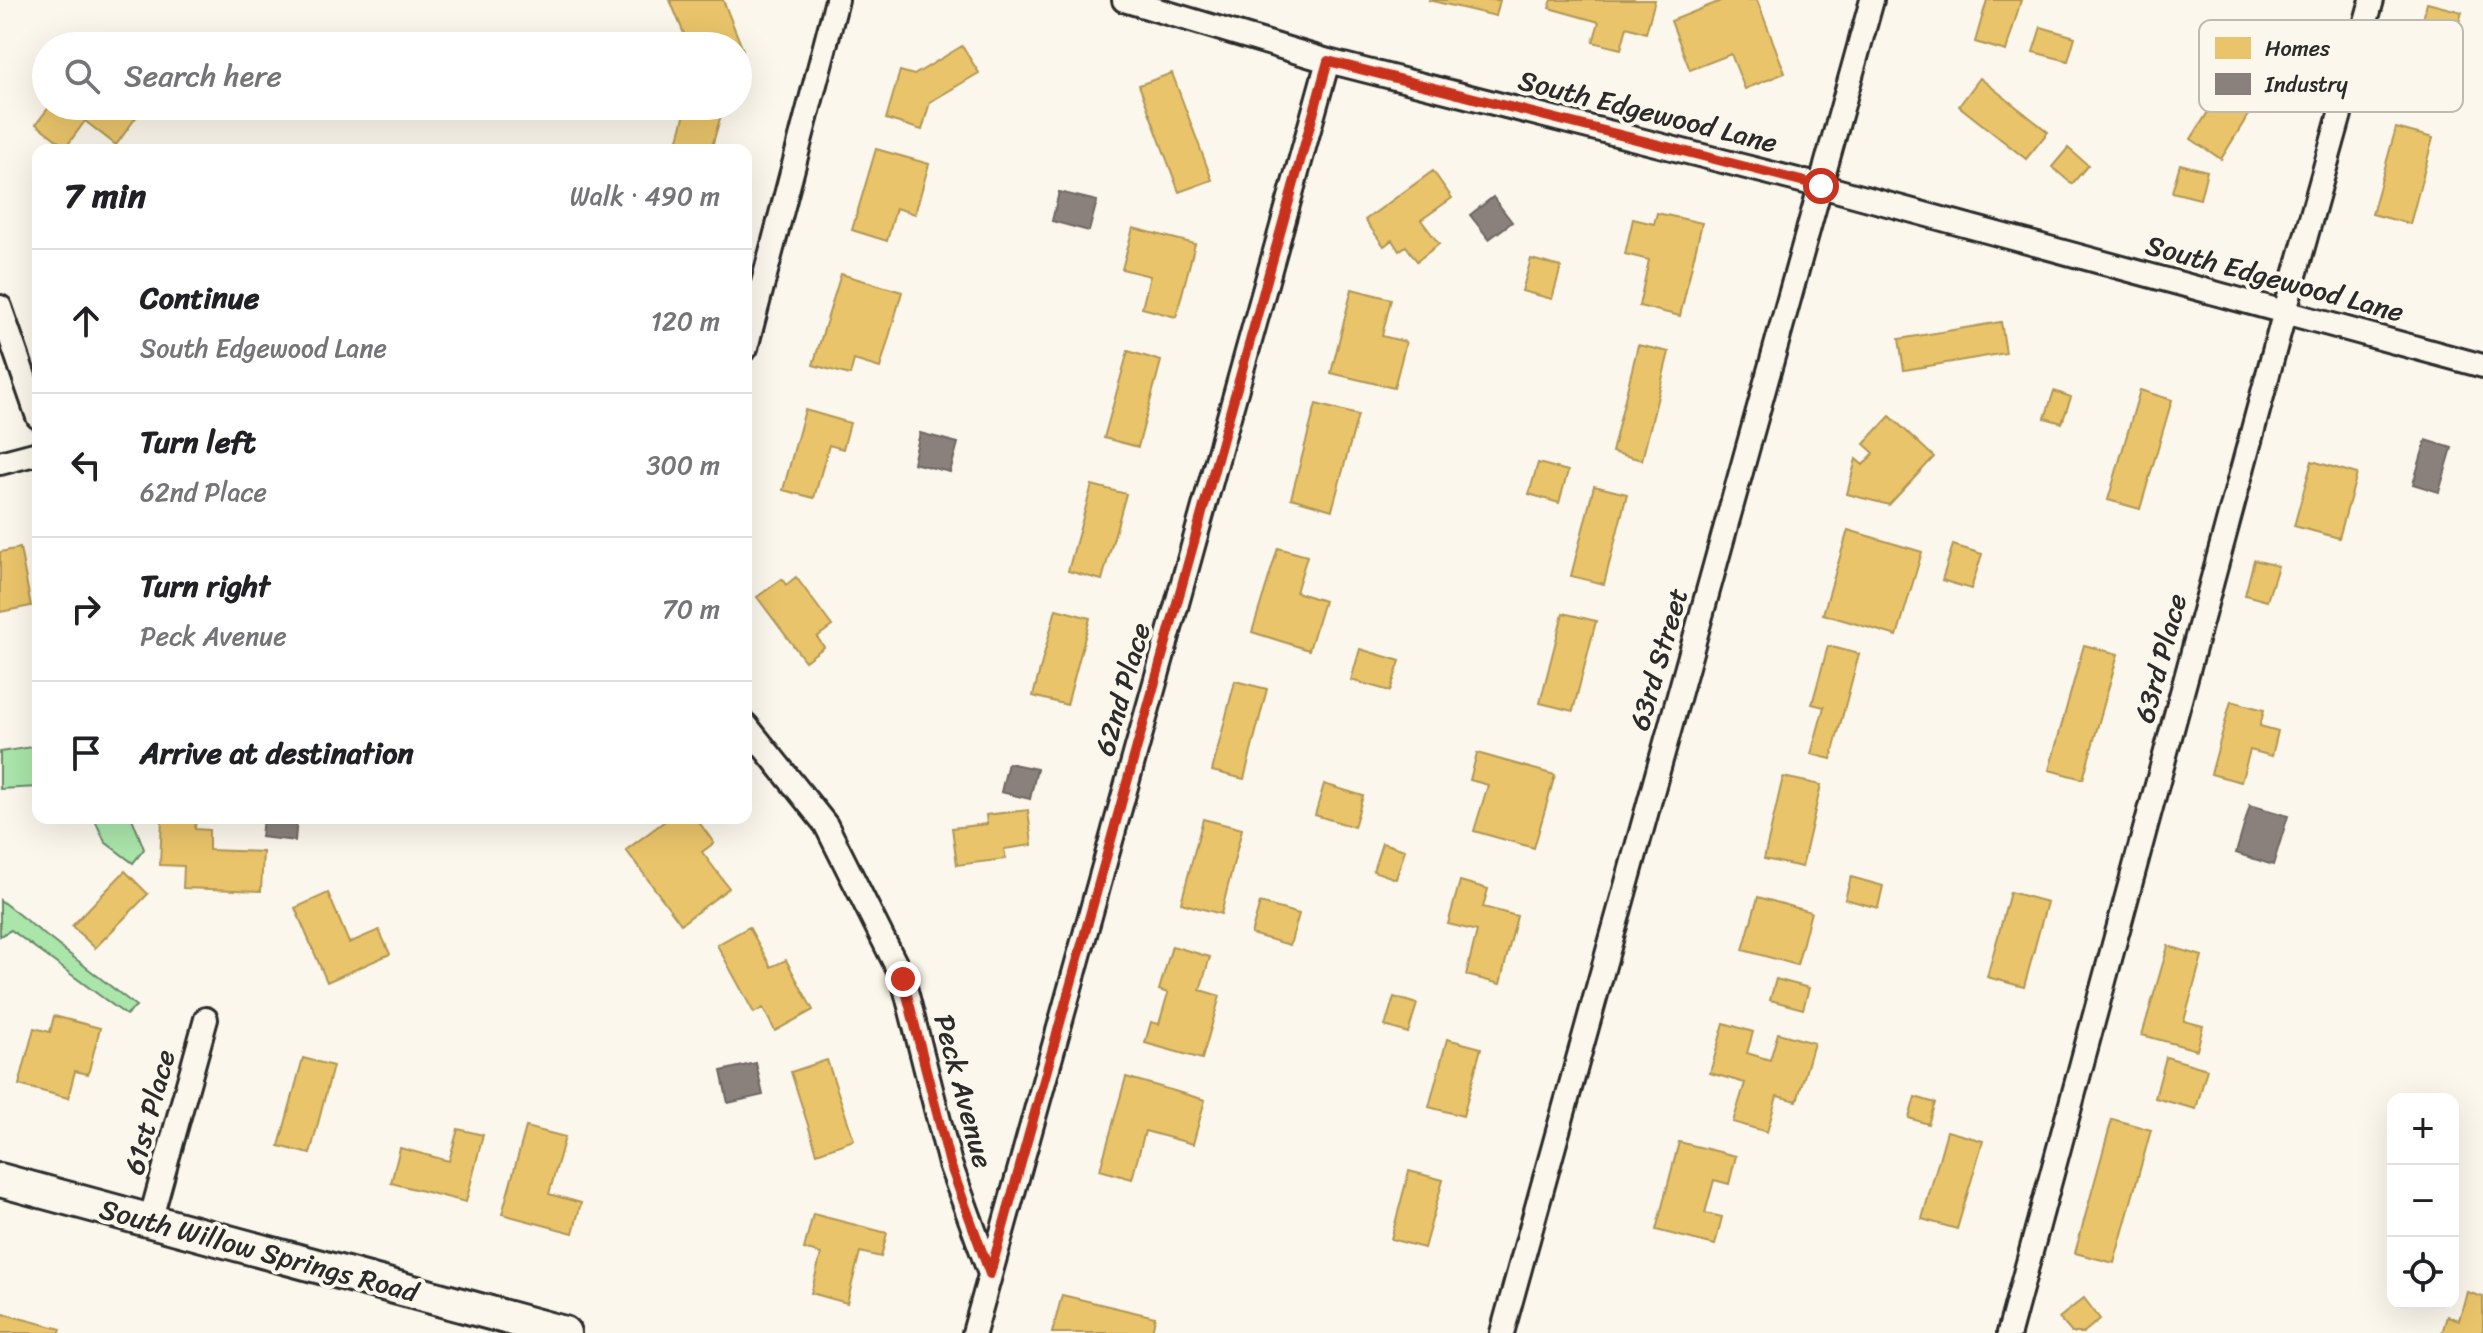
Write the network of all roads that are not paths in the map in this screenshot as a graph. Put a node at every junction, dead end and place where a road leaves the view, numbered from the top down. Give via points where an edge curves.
1 (837, 0) edge
2 (1124, 0) edge
3 (1872, 0) edge
4 (2372, 0) edge
5 (2366, 20) edge
6 (1328, 61) junction
7 (2341, 112) edge
8 (1821, 186) junction
9 (0, 307) edge
10 (2285, 311) junction
11 (752, 325) edge
12 (2483, 366) edge
13 (32, 400) edge
14 (32, 455) edge
15 (0, 463) edge
16 (752, 732) edge
17 (206, 1019) dead end
18 (0, 1180) edge
19 (150, 1221) junction
20 (990, 1274) junction
21 (564, 1333) edge
22 (974, 1333) edge
23 (1502, 1333) edge
24 (2009, 1333) edge

1 - 11 street
2 - 6 street, South Edgewood Lane
3 - 8 street, 63rd Street
4 - 5 street, 63rd Place
6 - 8 street, South Edgewood Lane
6 - 20 street, 62nd Place
7 - 10 street, 63rd Place
8 - 10 street, South Edgewood Lane
8 - 23 street, 63rd Street
9 - 13 street
10 - 12 street, South Edgewood Lane
10 - 24 street, 63rd Place
14 - 15 street
16 - 20 street, Peck Avenue via 826,825 903,979 950,1164
17 - 19 street, 61st Place
18 - 19 street, South Willow Springs Road
19 - 21 street, South Willow Springs Road
20 - 22 street, 62nd Place

